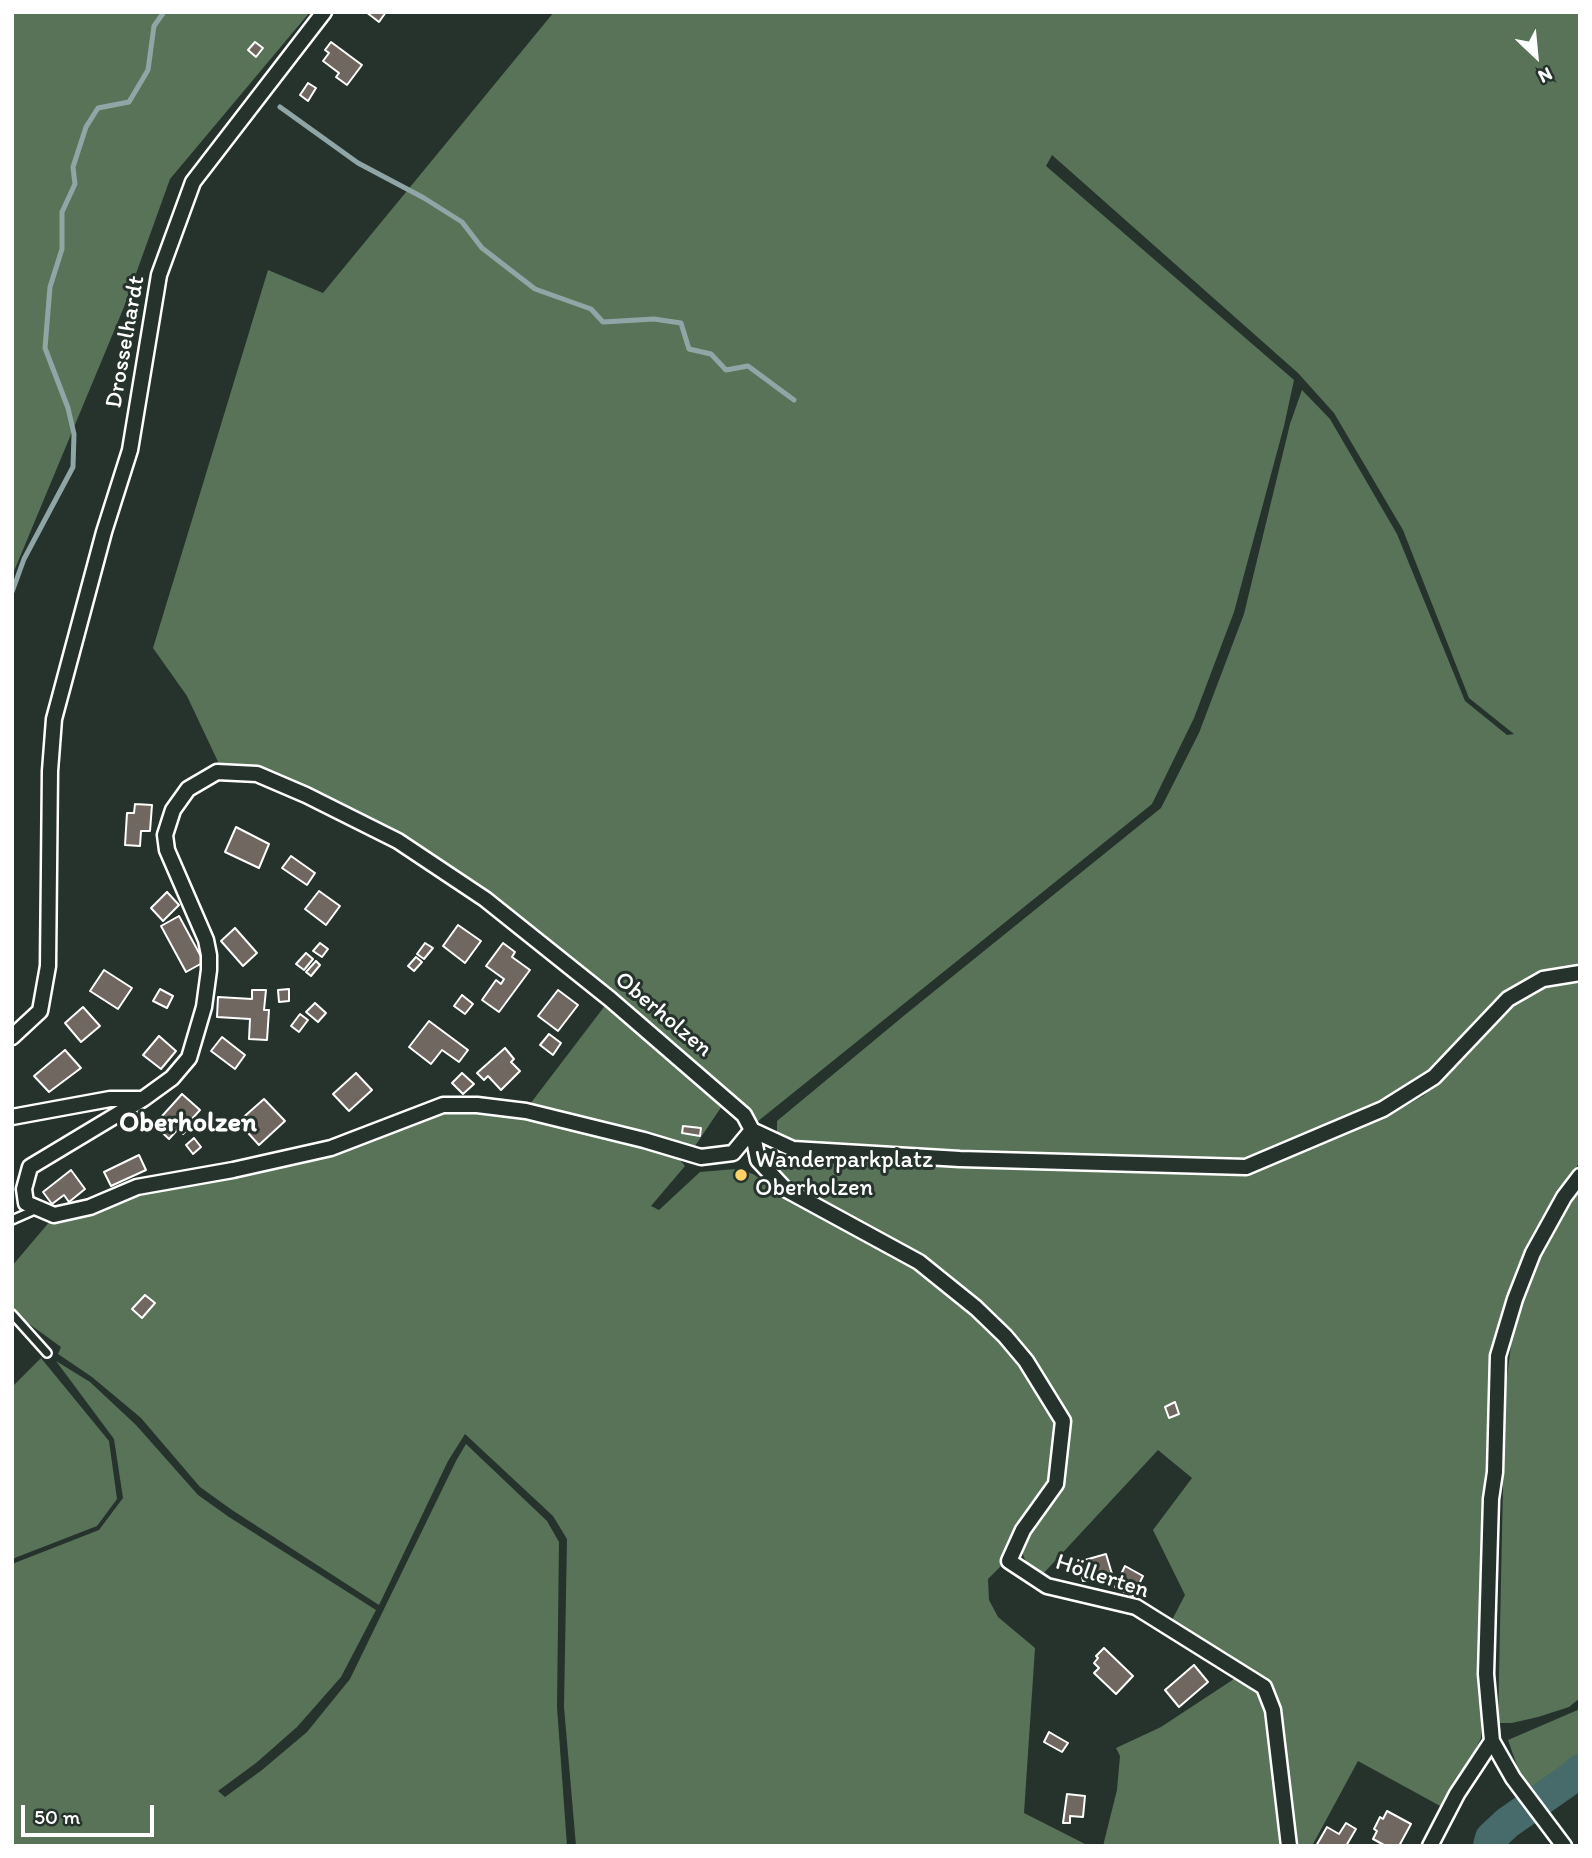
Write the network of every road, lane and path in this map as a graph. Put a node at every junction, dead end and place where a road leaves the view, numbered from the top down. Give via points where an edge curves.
1 (324, 12) edge
2 (1580, 972) edge
3 (12, 1037) edge
4 (143, 1099) junction
5 (12, 1117) edge
6 (752, 1130) junction
7 (1580, 1176) edge
8 (37, 1208) junction
9 (12, 1220) edge
10 (12, 1314) edge
11 (47, 1353) dead end
12 (1492, 1741) junction
13 (1289, 1846) edge
14 (1430, 1846) edge
15 (1564, 1846) edge

1 - 3 street, Drosselhardt via 193,182 159,275 130,450 54,719 48,966 40,1011
2 - 6 street via 1543,979 1508,999 1434,1077 1384,1109 1246,1167 793,1149
4 - 5 street via 110,1099
4 - 6 street, Oberholzen via 172,1078 189,1058 204,1007 209,970 206,940 167,850 165,835 173,810 188,789 218,772 257,774 306,795 398,841 485,899 610,999 744,1115
4 - 8 street, Oberholzen via 30,1167 24,1189 26,1203
6 - 8 street via 733,1153 701,1157 526,1111 443,1105 331,1148 137,1187 90,1207 54,1215
6 - 13 street, Höllerten via 758,1160 785,1189 919,1262 976,1308 1026,1360 1063,1421 1056,1484 1023,1530 1009,1561 1047,1586 1136,1607 1264,1687 1273,1710
7 - 12 street via 1533,1253 1498,1356 1486,1674
8 - 9 lane
10 - 11 lane
12 - 14 street
12 - 15 street

